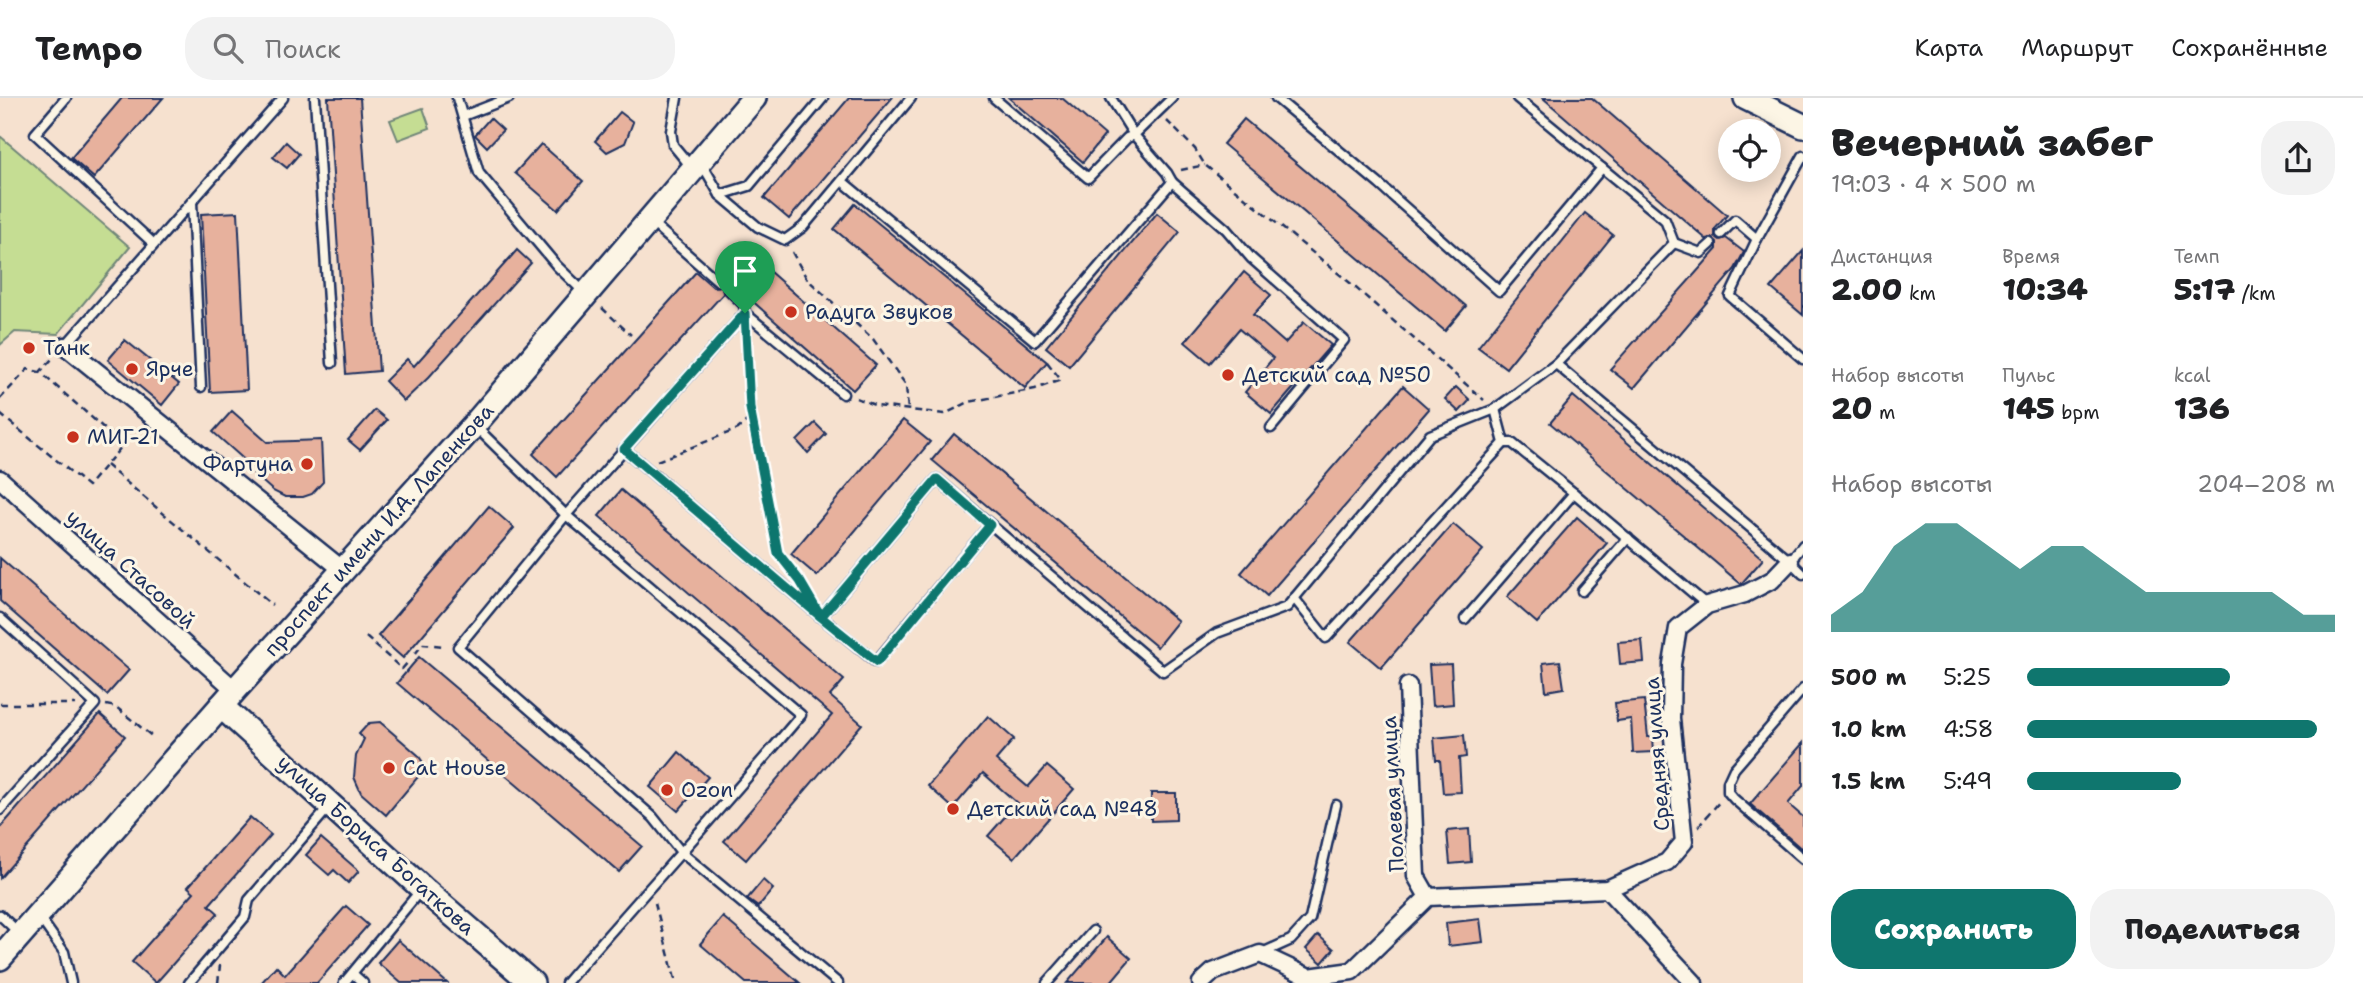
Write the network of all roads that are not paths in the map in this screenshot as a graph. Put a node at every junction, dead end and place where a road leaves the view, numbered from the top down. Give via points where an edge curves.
1 (283, 98) edge
2 (314, 98) edge
3 (457, 98) edge
4 (509, 98) edge
5 (677, 98) edge
6 (754, 98) edge
7 (823, 98) edge
8 (911, 98) edge
9 (994, 98) edge
10 (1111, 98) edge
11 (1172, 98) edge
12 (1276, 98) edge
13 (1517, 98) edge
14 (1746, 98) edge
15 (61, 100) edge
16 (463, 116) junction
17 (1803, 126) edge
18 (1135, 135) junction
19 (1802, 160) edge
20 (697, 165) junction
21 (1602, 168) junction
22 (842, 181) junction
23 (1172, 182) junction
24 (720, 195) junction
25 (192, 202) junction
26 (649, 221) junction
27 (1721, 234) dead end
28 (1757, 239) junction
29 (1674, 243) junction
30 (153, 244) junction
31 (1711, 244) dead end
32 (718, 281) dead end
33 (727, 289) dead end
34 (586, 295) junction
35 (745, 313) junction
36 (65, 346) joint
37 (1803, 359) edge
38 (331, 363) dead end
39 (1556, 363) junction
40 (201, 387) dead end
41 (843, 394) road end
42 (1495, 409) junction
43 (474, 425) junction
44 (1271, 428) dead end
45 (1504, 443) junction
46 (624, 449) junction
47 (0, 479) edge
48 (1574, 493) junction
49 (566, 515) junction
50 (990, 525) junction
51 (1628, 538) junction
52 (1803, 545) edge
53 (1790, 561) junction
54 (343, 570) junction
55 (1803, 574) edge
56 (1582, 592) dead end
57 (1294, 598) junction
58 (1707, 605) junction
59 (821, 617) junction
60 (0, 618) edge
61 (1465, 619) dead end
62 (1408, 686) dead end
63 (1803, 689) edge
64 (228, 698) junction
65 (1336, 805) dead end
66 (330, 806) junction
67 (0, 810) edge
68 (681, 852) junction
69 (1803, 859) edge
70 (422, 888) junction
71 (1606, 889) junction
72 (1428, 897) junction
73 (0, 915) edge
74 (38, 915) junction
75 (1093, 931) dead end
76 (20, 934) junction
77 (1260, 954) junction
78 (0, 958) edge
79 (353, 974) junction
80 (525, 981) edge
81 (71, 983) edge
82 (190, 983) edge
83 (344, 983) edge
84 (363, 983) edge
85 (566, 983) edge
86 (838, 983) edge
87 (1047, 983) edge
88 (1201, 983) edge
89 (1694, 983) edge

1 - 25 lane
2 - 38 lane
3 - 16 lane
4 - 16 lane
5 - 20 lane via 673,145
6 - 20 main road, проспект имени И.А. Лапенкова
7 - 24 lane via 749,186
8 - 22 lane
9 - 18 lane via 1088,178
10 - 18 lane
11 - 18 lane
12 - 21 lane via 1499,291
13 - 21 lane
14 - 17 main road
15 - 30 lane via 35,134
16 - 34 lane via 479,173
18 - 23 lane
19 - 28 lane
20 - 24 lane
20 - 26 main road, проспект имени И.А. Лапенкова
21 - 29 lane via 1665,220
22 - 23 lane via 1035,341
22 - 24 lane via 803,227 785,240 758,227
23 - 44 lane via 1343,340
25 - 30 lane
25 - 40 lane
26 - 32 lane
26 - 34 main road, проспект имени И.А. Лапенкова
27 - 28 lane via 1735,220
28 - 37 lane via 1730,296
29 - 31 lane via 1701,253
29 - 39 lane
30 - 36 lane
33 - 35 lane via 744,305
34 - 43 main road, проспект имени И.А. Лапенкова
35 - 41 lane
35 - 46 lane
36 - 54 street
39 - 42 lane
39 - 53 lane
42 - 45 lane
42 - 57 lane via 1430,435
43 - 49 lane
43 - 54 main road, проспект имени И.А. Лапенкова
45 - 48 lane via 1512,443
45 - 57 lane via 1325,638
46 - 49 lane
46 - 59 lane
47 - 64 street, улица Стасовой
48 - 51 lane
48 - 61 lane
49 - 68 lane via 458,647 653,817
49 - 68 lane via 801,715
50 - 57 lane via 1163,671 1217,633 1287,607
50 - 59 lane via 877,662
50 - 59 lane via 937,479
51 - 56 lane
51 - 58 lane
52 - 53 lane
53 - 55 lane
53 - 58 street, Средняя улица via 1772,580
54 - 64 main road, проспект имени И.А. Лапенкова
58 - 71 street, Средняя улица via 1678,628 1672,664 1671,719 1684,842 1667,862
60 - 67 lane via 96,704
62 - 72 street, Полевая улица via 1416,876
63 - 69 lane via 1728,782 1728,792
64 - 66 main road, улица Бориса Богаткова
64 - 74 main road, проспект имени И.А. Лапенкова
65 - 77 lane via 1310,919 1291,940
66 - 70 main road, улица Бориса Богаткова
66 - 82 lane via 249,900 245,918
68 - 85 lane
68 - 86 lane
70 - 79 lane
70 - 80 main road, улица Бориса Богаткова
71 - 72 street
71 - 89 street
72 - 77 street via 1352,971 1309,978
73 - 76 lane
74 - 76 main road, проспект имени И.А. Лапенкова
74 - 81 lane via 64,951
75 - 87 lane
76 - 78 main road, проспект имени И.А. Лапенкова
77 - 88 street via 1213,972
79 - 83 lane
79 - 84 lane

